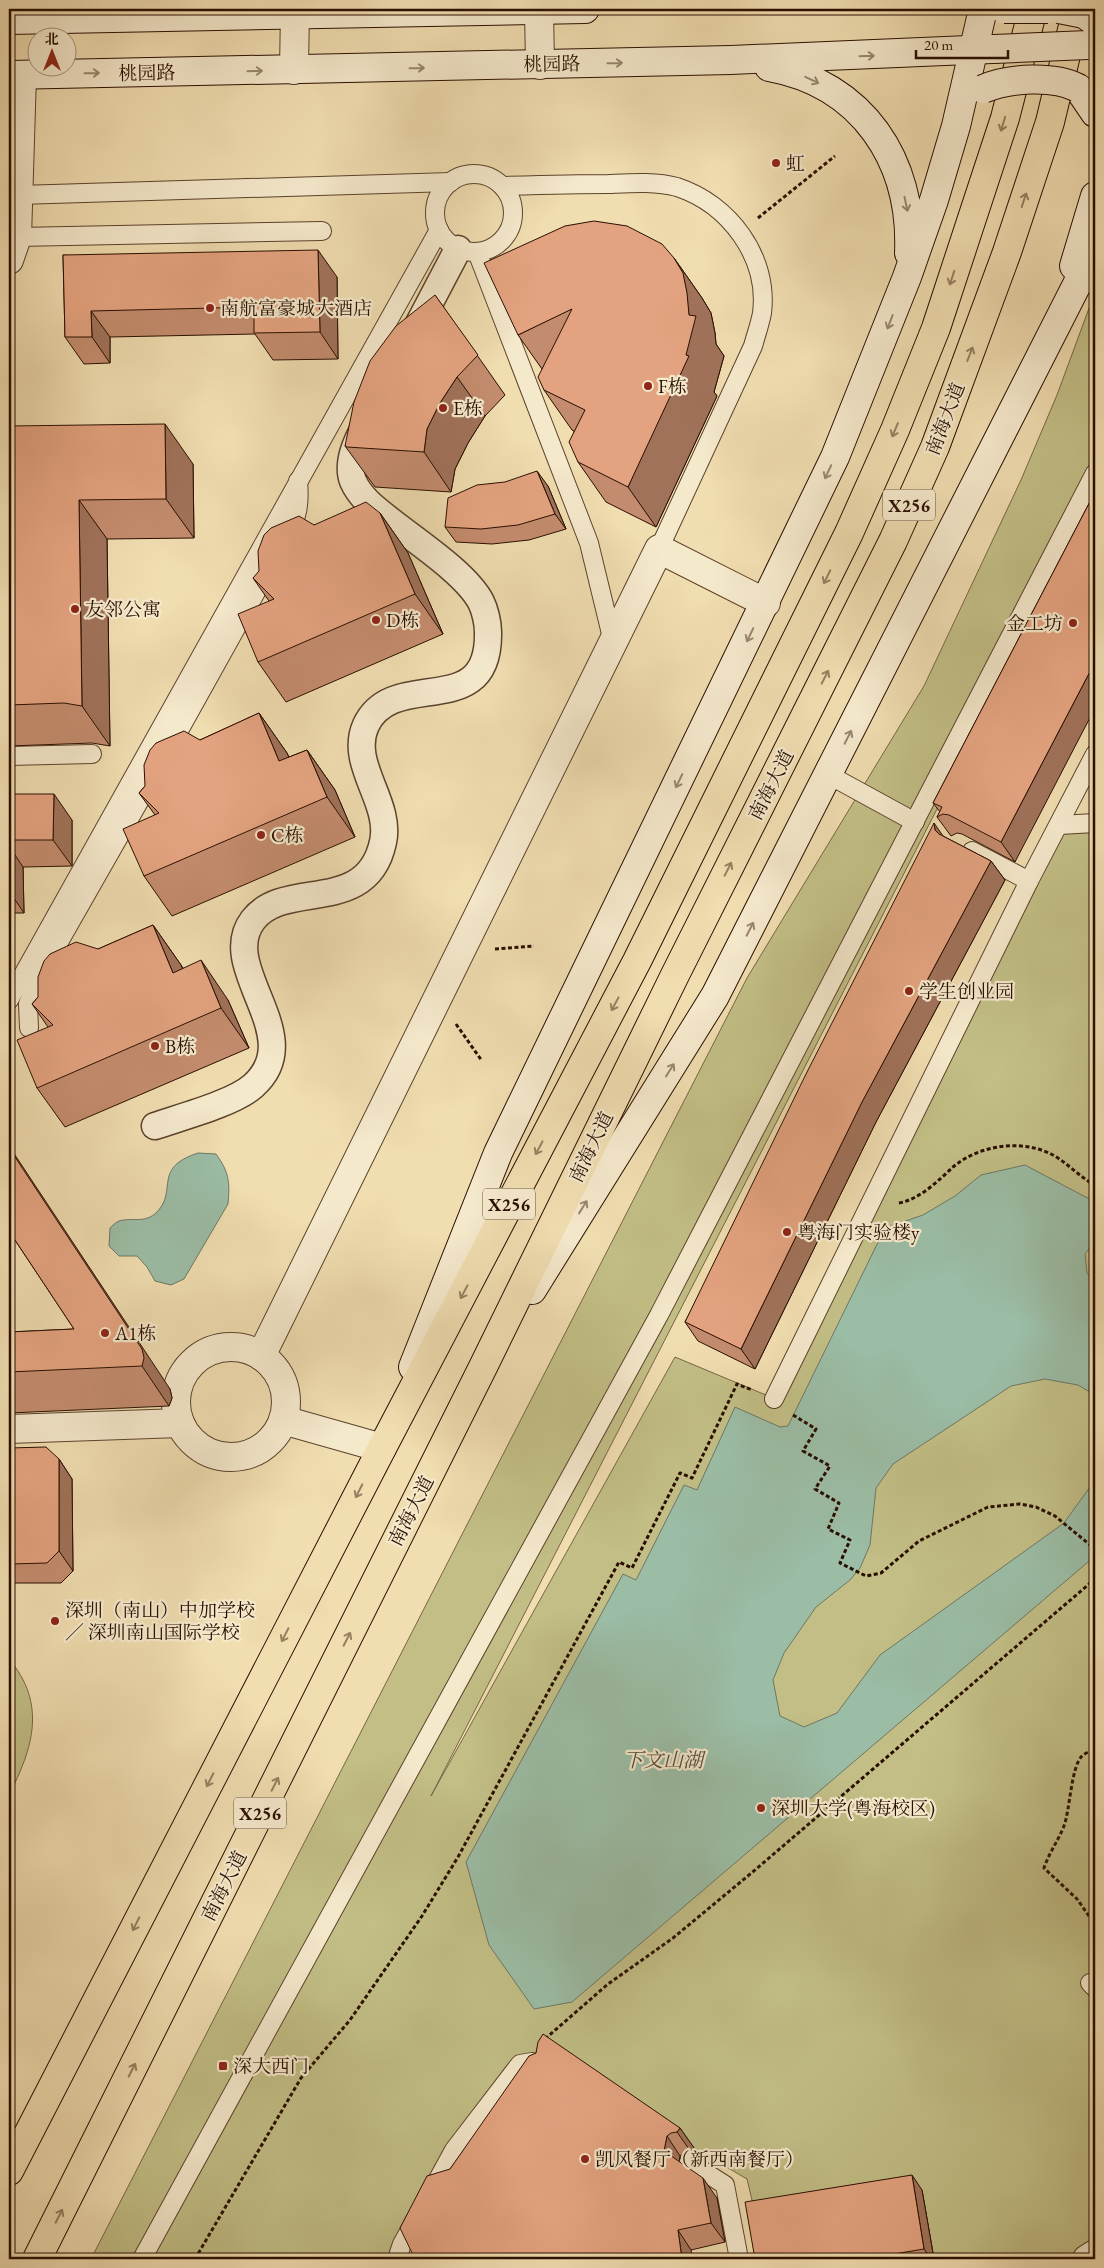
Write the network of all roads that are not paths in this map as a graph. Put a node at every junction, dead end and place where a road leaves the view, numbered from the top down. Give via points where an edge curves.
1 (539, 9) edge
2 (584, 9) edge
3 (983, 9) edge
4 (996, 9) edge
5 (1004, 9) edge
6 (1033, 9) edge
7 (1048, 9) edge
8 (1059, 9) edge
9 (295, 12) edge
10 (9, 20) edge
11 (1090, 29) edge
12 (984, 50) junction
13 (731, 60) junction
14 (540, 65) junction
15 (294, 70) junction
16 (15, 75) edge
17 (1095, 114) edge
18 (956, 126) junction
19 (451, 182) junction
20 (502, 186) junction
21 (19, 196) junction
22 (1095, 196) edge
23 (438, 230) junction
24 (322, 231) dead end
25 (1095, 248) edge
26 (13, 249) edge
27 (468, 250) junction
28 (908, 277) junction
29 (1050, 334) junction
30 (408, 345) edge
31 (375, 406) edge
32 (1095, 473) edge
33 (298, 481) junction
34 (659, 549) junction
35 (766, 603) junction
36 (612, 642) junction
37 (92, 754) dead end
38 (1095, 754) edge
39 (9, 756) edge
40 (829, 775) junction
41 (915, 822) junction
42 (1095, 824) edge
43 (1059, 825) junction
44 (958, 844) edge
45 (1029, 882) junction
46 (9, 1000) edge
47 (29, 1028) dead end
48 (155, 1126) dead end
49 (261, 1356) junction
50 (483, 1367) junction
51 (774, 1398) road end
52 (283, 1420) junction
53 (180, 1422) junction
54 (9, 1429) edge
55 (382, 1448) junction
56 (542, 2065) edge
57 (689, 2162) dead end
58 (9, 2171) edge
59 (1095, 2254) edge
60 (37, 2259) edge
61 (142, 2259) edge
62 (397, 2259) edge
63 (739, 2259) edge
64 (1087, 2259) edge

1 - 2 main road
1 - 9 main road
1 - 14 main road
3 - 12 main road
4 - 5 main road
5 - 7 main road, bridge
6 -> 55 main road, X256 via 1005,118 936,328 849,533 637,961
8 - 11 main road, bridge via 1084,14
9 - 10 main road
9 - 15 main road
11 - 12 main road, 桃园路, bridge
50 -> 11 main road, 南海大道 / X256 via 893,541 935,447 1007,252 1050,122
13 -> 12 main road, 桃园路
12 - 18 main road
14 -> 13 main road, 桃园路
13 -> 28 main road via 805,76 835,91 861,112 883,142 900,183 907,208
15 -> 14 main road, 桃园路
16 -> 15 main road, 桃园路
16 - 21 main road
17 - 18 main road, bridge via 1078,88 1069,83 1008,81 983,89
18 - 28 main road
19 - 20 lane via 474,174 489,177
19 - 21 lane
19 - 23 lane via 436,202
20 - 27 lane via 512,207 508,232 491,248
20 - 34 lane via 643,183 676,187 703,198 724,215 740,232 752,254 761,282 762,312 753,346
21 - 26 main road
22 - 29 main road
23 - 27 lane via 448,241
23 - 33 lane
24 - 26 lane
25 - 29 main road
27 - 30 street
27 - 36 lane via 589,543
28 -> 35 main road via 835,457
40 -> 29 main road
31 - 48 street via 356,441 351,462 353,480 366,500 461,577 477,596 488,628 488,652 478,675 458,688 408,695 390,701 376,710 366,725 361,744 383,815 383,842 372,869 351,887 279,902 263,909 251,922 245,938 246,958 272,1036 271,1054 264,1074 239,1095
32 - 41 lane
33 - 46 lane
33 - 47 lane via 300,504 295,522 39,977 28,1004
34 - 35 main road
34 - 36 main road
35 -> 55 main road via 498,1152
36 - 49 main road
37 - 39 lane
38 - 43 lane
40 - 41 lane
50 -> 40 main road via 716,996
41 - 61 lane via 658,1315
42 - 43 lane
43 - 45 lane
44 - 45 lane
45 - 51 lane
49 - 52 main road via 273,1366 285,1391
49 - 53 main road via 249,1350 221,1348 196,1359 186,1369 176,1395
60 -> 50 main road, 南海大道 / X256
52 - 53 main road via 276,1433 254,1452 225,1457 197,1446
52 - 55 main road
53 - 54 main road
55 -> 58 main road, X256
56 - 62 lane via 532,2062 520,2064 454,2150 402,2244
57 - 63 lane via 725,2185
59 - 64 main road

